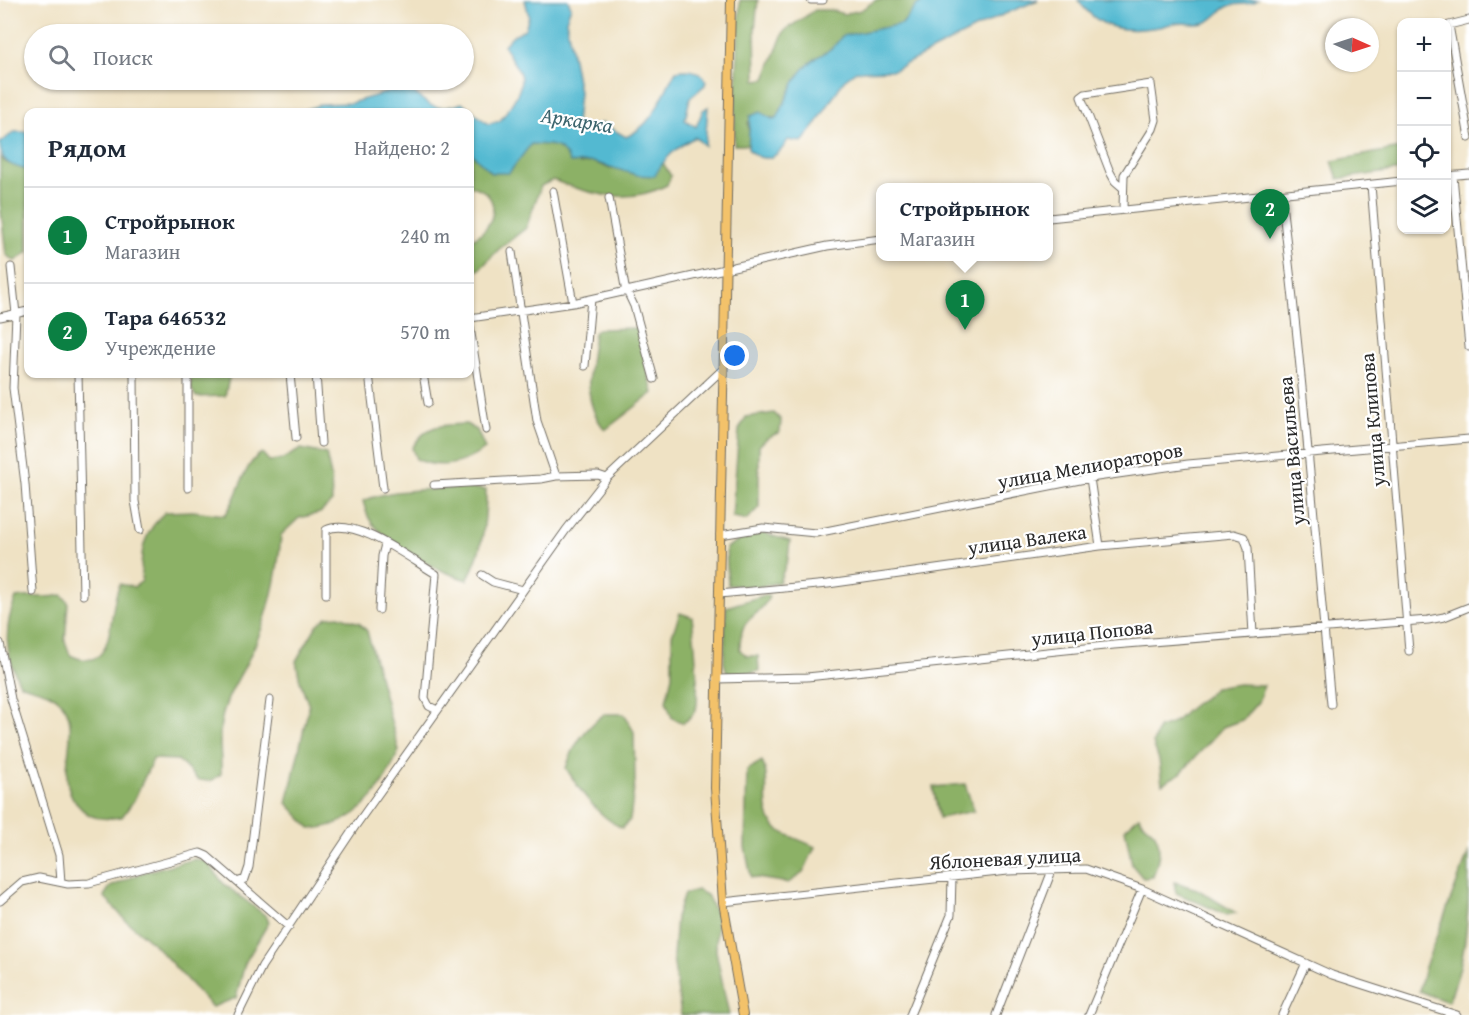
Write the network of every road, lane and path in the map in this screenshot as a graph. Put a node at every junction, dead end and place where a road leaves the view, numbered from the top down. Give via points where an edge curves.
1 (731, 0) edge
2 (812, 0) edge
3 (823, 0) edge
4 (1469, 20) edge
5 (1469, 138) edge
6 (1469, 174) edge
7 (1451, 176) edge
8 (1450, 180) edge
9 (1397, 182) edge
10 (1371, 185) junction
11 (1122, 187) junction
12 (553, 191) dead end
13 (1281, 195) junction
14 (609, 198) dead end
15 (1123, 208) junction
16 (1053, 217) edge
17 (876, 240) edge
18 (512, 252) dead end
19 (11, 267) dead end
20 (725, 270) junction
21 (629, 291) junction
22 (591, 299) junction
23 (573, 303) junction
24 (522, 310) junction
25 (24, 312) edge
26 (16, 314) junction
27 (0, 317) edge
28 (474, 317) edge
29 (1469, 347) edge
30 (474, 353) edge
31 (585, 366) dead end
32 (723, 369) junction
33 (78, 378) edge
34 (134, 378) edge
35 (188, 378) edge
36 (290, 378) edge
37 (316, 378) edge
38 (369, 378) edge
39 (424, 378) edge
40 (654, 379) dead end
41 (428, 404) dead end
42 (486, 430) dead end
43 (296, 438) dead end
44 (1469, 439) edge
45 (321, 443) dead end
46 (1390, 446) junction
47 (1307, 454) junction
48 (556, 476) junction
49 (607, 478) junction
50 (1090, 478) junction
51 (434, 485) dead end
52 (383, 488) dead end
53 (188, 489) dead end
54 (140, 530) dead end
55 (720, 536) junction
56 (385, 544) junction
57 (1100, 546) junction
58 (482, 575) dead end
59 (523, 590) junction
60 (33, 592) dead end
61 (326, 594) dead end
62 (718, 594) junction
63 (83, 595) dead end
64 (1469, 607) edge
65 (379, 610) dead end
66 (1407, 620) junction
67 (1324, 627) junction
68 (1253, 634) junction
69 (0, 643) edge
70 (1409, 651) dead end
71 (716, 679) junction
72 (270, 700) dead end
73 (1331, 704) dead end
74 (437, 710) junction
75 (1053, 868) junction
76 (952, 877) junction
77 (61, 882) junction
78 (237, 882) junction
79 (1142, 889) junction
80 (0, 901) edge
81 (723, 902) junction
82 (289, 927) junction
83 (1306, 963) junction
84 (238, 1015) edge
85 (743, 1015) edge
86 (910, 1015) edge
87 (996, 1015) edge
88 (1089, 1015) edge
89 (1282, 1015) edge
90 (1457, 1015) edge

1 - 20 main road
2 - 3 street
4 - 5 street via 1449,25
6 - 7 street
8 - 29 street
9 - 10 street
10 - 13 street
10 - 46 street, улица Клипова
11 - 11 street via 1124,175 1156,120 1151,84 1082,97 1110,172
11 - 15 street
12 - 23 street
13 - 15 street
13 - 47 street, улица Васильева via 1305,401
14 - 21 street
15 - 16 street
17 - 20 street via 827,246
18 - 24 street
19 - 26 street
20 - 21 street via 678,277
20 - 32 main road
21 - 22 street
21 - 40 street
22 - 23 street
22 - 31 street
23 - 24 street
24 - 28 street
24 - 48 street via 537,421
25 - 26 street
26 - 27 street
26 - 60 street via 13,388
30 - 42 street
32 - 49 street
32 - 55 main road
33 - 63 street
34 - 54 street via 135,501
35 - 53 street
36 - 43 street
37 - 45 street
38 - 52 street
39 - 41 street
44 - 46 street, улица Мелиораторов
46 - 47 street, улица Мелиораторов
46 - 66 street, улица Клипова
47 - 50 street, улица Мелиораторов via 1188,464
47 - 67 street, улица Васильева
48 - 49 street
48 - 51 street
49 - 59 street
50 - 55 street, улица Мелиораторов via 816,534 763,528
50 - 57 street
55 - 62 main road
56 - 61 street via 356,528 336,525 326,530
56 - 65 street
56 - 74 street via 436,574 425,698
57 - 62 street, улица Валека via 828,584
57 - 68 street, улица Валека via 1234,534 1244,537
58 - 59 street
59 - 74 street
62 - 71 main road
64 - 66 street, улица Попова via 1444,617
66 - 67 street, улица Попова
66 - 70 street, улица Клипова
67 - 68 street, улица Попова
67 - 73 street, улица Васильева
68 - 71 street, улица Попова via 807,677
69 - 77 street via 11,699 59,855
71 - 81 main road via 715,800
72 - 78 street via 249,867 245,879
74 - 82 street
75 - 76 street, Яблоневая улица
75 - 79 street, Яблоневая улица via 1099,872
75 - 87 street
76 - 81 street, Яблоневая улица
76 - 86 street via 951,915
77 - 78 street via 89,883 200,853
77 - 80 street via 39,878 22,882
78 - 82 street
79 - 83 street, Яблоневая улица
79 - 88 street
81 - 85 main road
82 - 84 street via 262,966
83 - 89 street
83 - 90 street, Яблоневая улица via 1357,985

